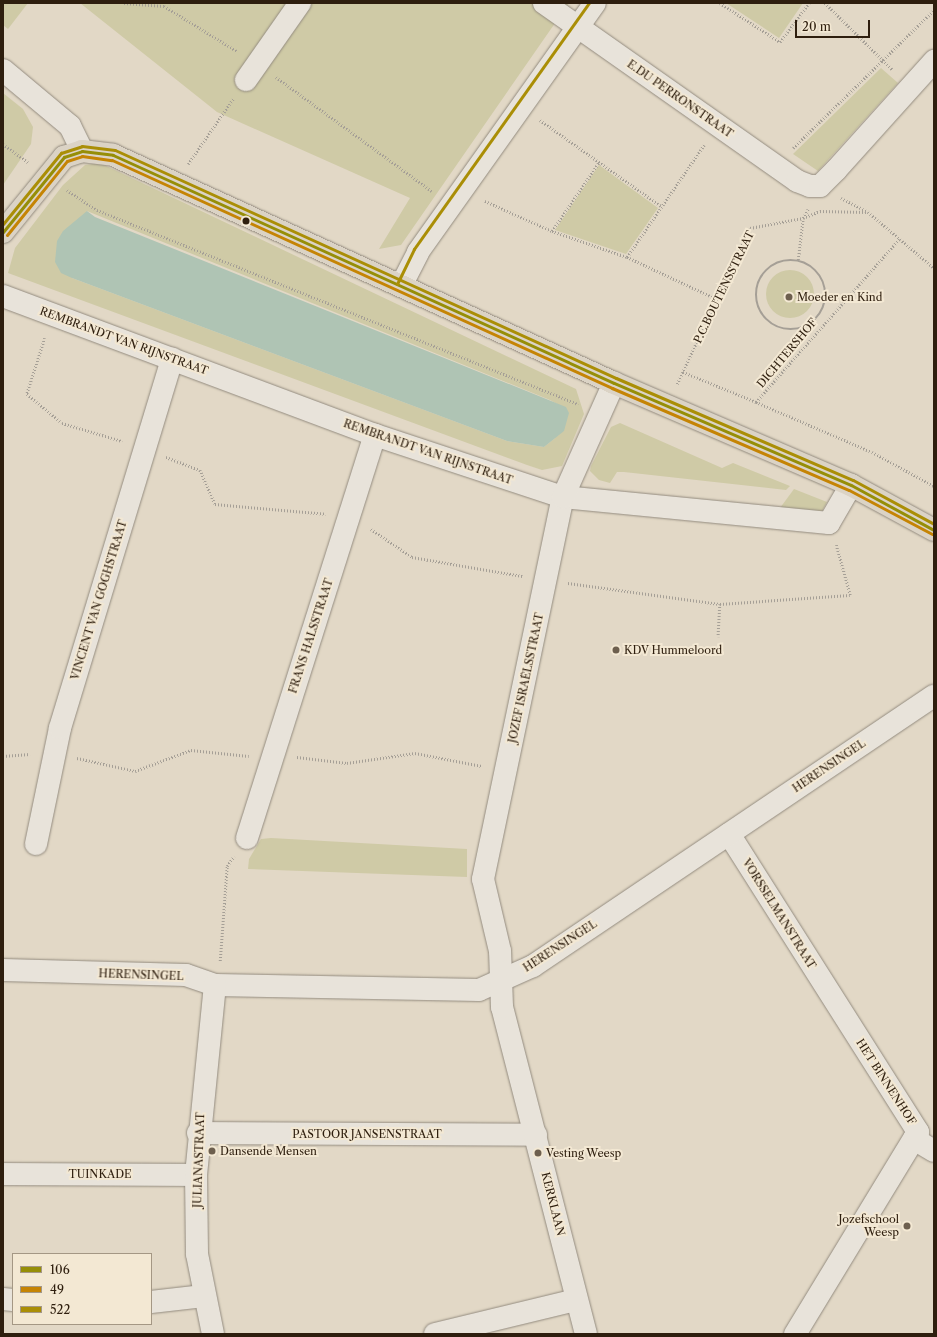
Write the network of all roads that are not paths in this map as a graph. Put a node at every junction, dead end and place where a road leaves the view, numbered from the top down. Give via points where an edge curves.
1 (300, 3) edge
2 (544, 3) edge
3 (595, 3) edge
4 (578, 28) junction
5 (934, 61) edge
6 (3, 70) edge
7 (252, 72) road end
8 (82, 151) junction
9 (3, 232) edge
10 (401, 286) junction
11 (3, 296) edge
12 (172, 359) junction
13 (614, 382) junction
14 (375, 435) junction
15 (851, 485) junction
16 (562, 497) junction
17 (934, 530) edge
18 (934, 696) edge
19 (728, 834) junction
20 (247, 838) road end
21 (36, 844) dead end
22 (3, 970) edge
23 (502, 981) junction
24 (215, 985) junction
25 (830, 994) joint
26 (198, 1133) junction
27 (536, 1135) junction
28 (914, 1139) junction
29 (934, 1151) edge
30 (3, 1174) edge
31 (196, 1175) junction
32 (204, 1296) junction
33 (576, 1300) junction
34 (152, 1302) edge
35 (212, 1334) edge
36 (435, 1334) edge
37 (586, 1334) edge
38 (795, 1334) edge

1 - 7 street
2 - 4 street, E.DU PERRONSTRAAT
3 - 4 street
4 - 5 street, E.DU PERRONSTRAAT via 797,180 820,186
4 - 10 street via 418,252
6 - 8 street via 70,126
8 - 9 main road via 64,158
8 - 10 main road via 113,155
10 - 13 main road
11 - 12 street, REMBRANDT VAN RIJNSTRAAT
12 - 14 street, REMBRANDT VAN RIJNSTRAAT
12 - 21 street, VINCENT VAN GOGHSTRAAT via 60,728
13 - 15 main road
13 - 16 street, JOZEF ISRAËLSSTRAAT
14 - 16 street, REMBRANDT VAN RIJNSTRAAT
14 - 20 street, FRANS HALSSTRAAT
15 - 16 street, REMBRANDT VAN RIJNSTRAAT via 829,523
15 - 17 main road
16 - 23 street, JOZEF ISRAËLSSTRAAT via 483,879 500,951
18 - 19 street, HERENSINGEL
19 - 23 street, HERENSINGEL via 533,966
19 - 25 street, VORSSELMANSTRAAT
22 - 24 street, HERENSINGEL via 186,976
23 - 24 street, HERENSINGEL via 479,990
23 - 27 street, KERKLAAN via 502,1006
24 - 26 street, JULIANASTRAAT
25 - 28 street, HET BINNENHOF via 918,1132
26 - 27 street, PASTOOR JANSENSTRAAT
26 - 31 street, JULIANASTRAAT
27 - 33 street, KERKLAAN
28 - 29 street
28 - 38 street, HET BINNENHOF
30 - 31 street, TUINKADE
31 - 32 street, JULIANASTRAAT via 197,1254
32 - 34 street
32 - 35 street, JULIANASTRAAT
33 - 36 street
33 - 37 street, KERKLAAN

